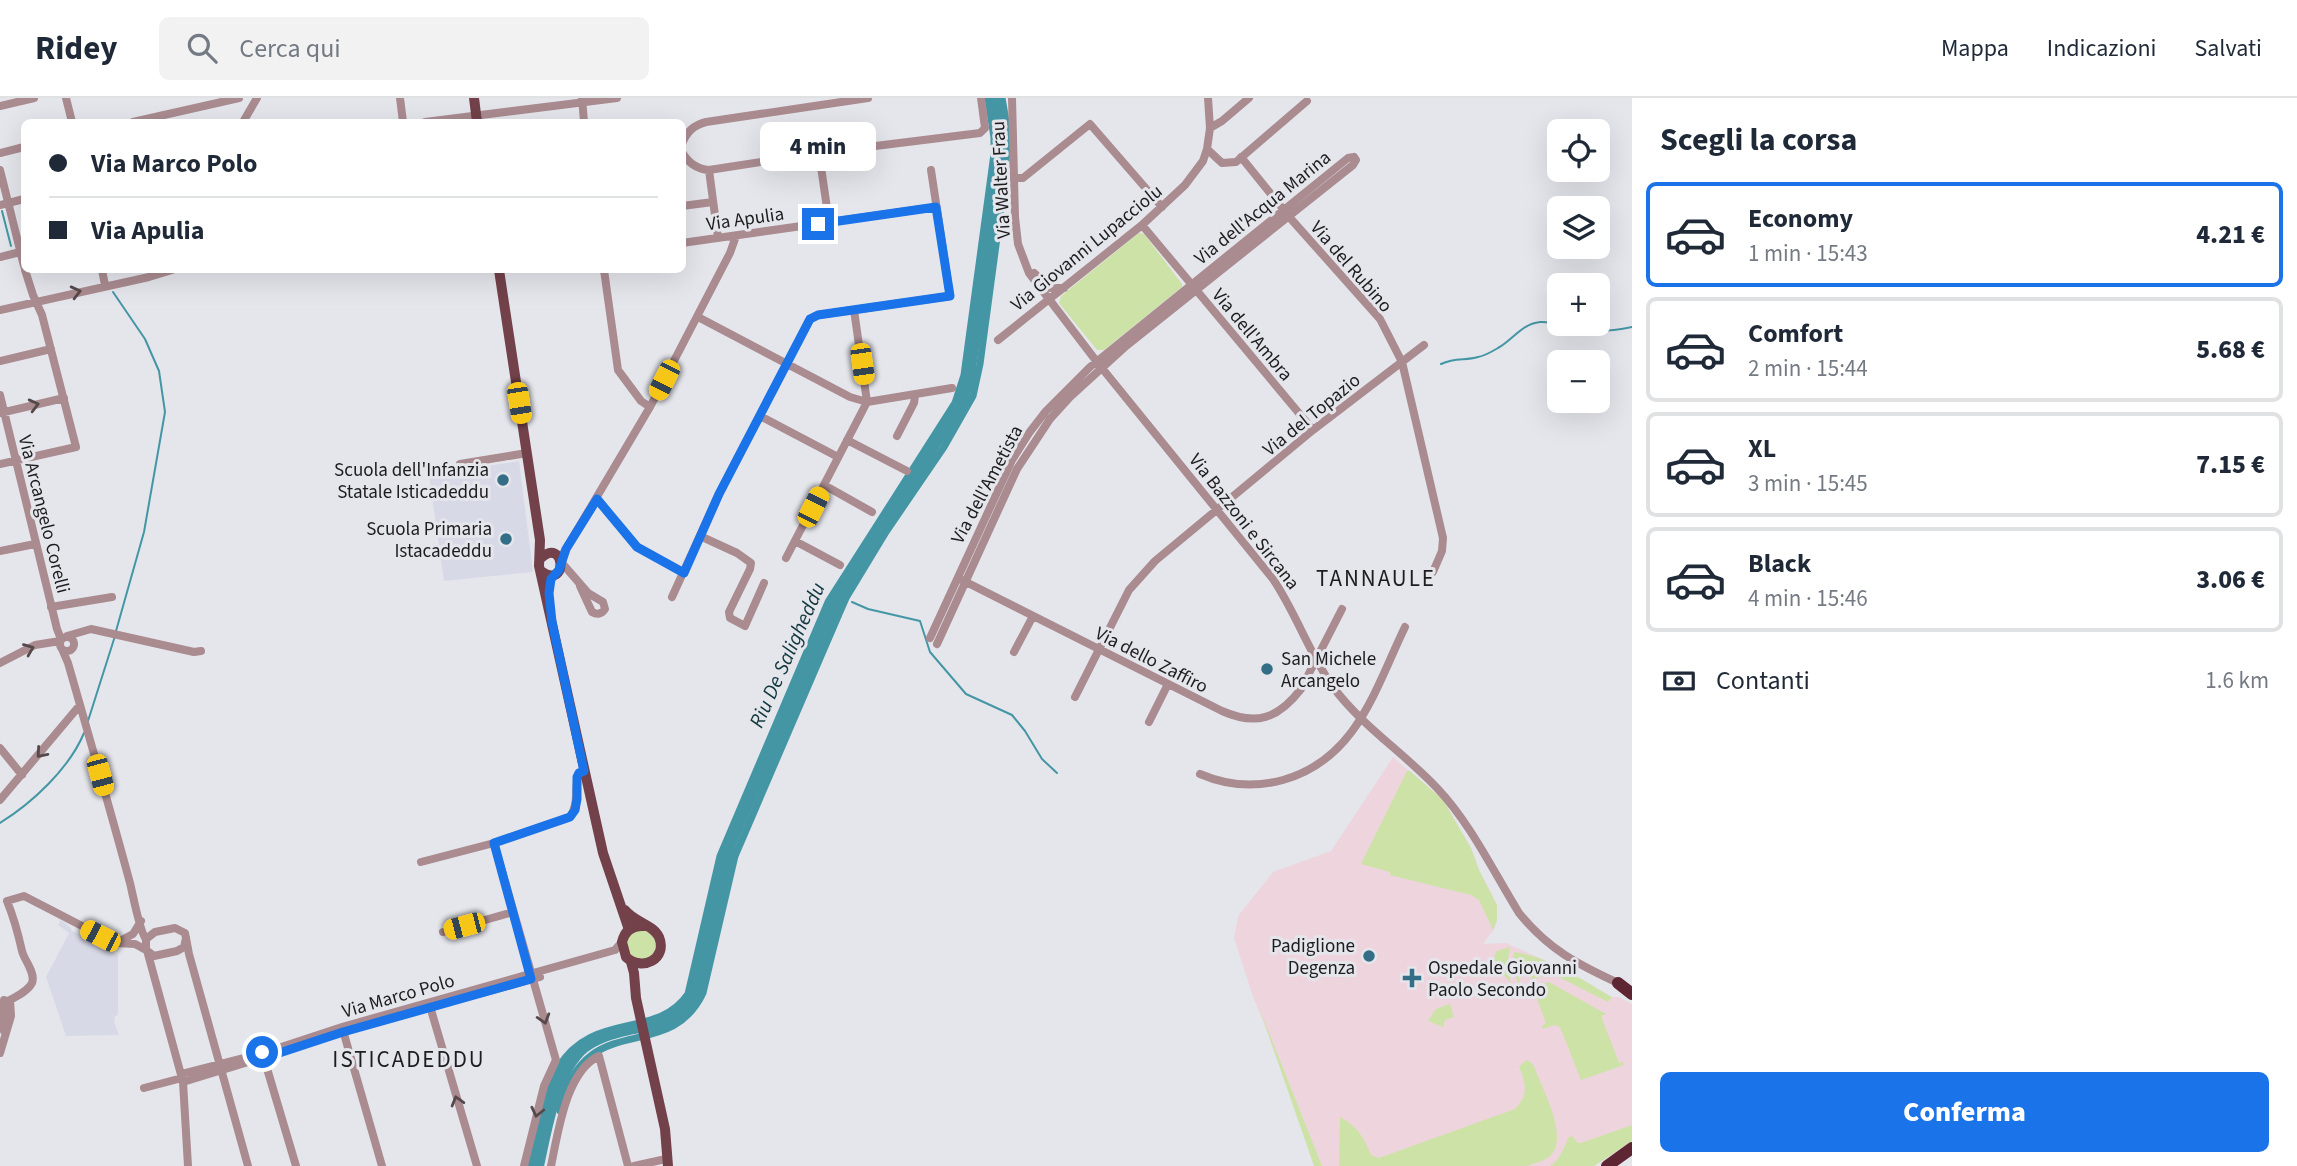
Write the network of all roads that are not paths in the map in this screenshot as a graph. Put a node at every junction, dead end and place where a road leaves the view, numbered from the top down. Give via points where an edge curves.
1 (34, 98) edge
2 (66, 98) edge
3 (239, 98) edge
4 (257, 98) edge
5 (400, 98) edge
6 (474, 98) edge
7 (617, 98) edge
8 (868, 98) edge
9 (981, 98) edge
10 (1012, 98) edge
11 (1208, 98) edge
12 (1249, 98) edge
13 (582, 100) edge
14 (1307, 101) dead end
15 (818, 102) edge
16 (0, 106) edge
17 (71, 119) edge
18 (146, 119) edge
19 (245, 119) edge
20 (403, 119) edge
21 (477, 119) edge
22 (584, 119) edge
23 (1210, 128) junction
24 (686, 137) edge
25 (21, 148) edge
26 (1207, 149) junction
27 (0, 153) edge
28 (819, 153) junction
29 (1241, 157) junction
30 (686, 158) edge
31 (0, 170) edge
32 (709, 170) junction
33 (931, 170) dead end
34 (1014, 178) junction
35 (21, 200) edge
36 (713, 202) junction
37 (4, 204) edge
38 (686, 205) edge
39 (936, 207) junction
40 (1162, 207) junction
41 (1286, 213) junction
42 (829, 222) junction
43 (1142, 225) junction
44 (736, 236) junction
45 (718, 238) junction
46 (686, 242) edge
47 (20, 252) junction
48 (21, 255) edge
49 (0, 257) edge
50 (1023, 260) junction
51 (27, 273) edge
52 (103, 273) edge
53 (158, 273) edge
54 (499, 273) edge
55 (604, 273) edge
56 (105, 285) junction
57 (1064, 288) junction
58 (1194, 288) junction
59 (1048, 300) junction
60 (37, 302) junction
61 (0, 310) edge
62 (854, 310) junction
63 (698, 317) junction
64 (998, 340) dead end
65 (1424, 345) dead end
66 (51, 349) junction
67 (0, 361) edge
68 (1402, 362) junction
69 (786, 363) junction
70 (1099, 364) junction
71 (952, 388) dead end
72 (0, 395) edge
73 (915, 395) junction
74 (64, 398) junction
75 (867, 402) junction
76 (650, 407) junction
77 (2, 413) edge
78 (760, 416) junction
79 (1313, 430) junction
80 (897, 436) dead end
81 (847, 440) junction
82 (527, 453) junction
83 (838, 457) junction
84 (16, 461) junction
85 (0, 464) edge
86 (460, 464) dead end
87 (907, 471) dead end
88 (824, 485) junction
89 (597, 499) junction
90 (1218, 509) junction
91 (872, 512) dead end
92 (700, 536) junction
93 (795, 541) junction
94 (35, 544) junction
95 (0, 551) edge
96 (554, 556) junction
97 (786, 558) dead end
98 (840, 565) dead end
99 (541, 571) junction
100 (1433, 572) dead end
101 (684, 573) junction
102 (555, 574) junction
103 (572, 576) junction
104 (960, 579) junction
105 (764, 583) dead end
106 (580, 586) junction
107 (112, 597) dead end
108 (672, 597) dead end
109 (597, 598) junction
110 (589, 604) junction
111 (51, 607) junction
112 (550, 608) junction
113 (1342, 609) dead end
114 (1033, 616) junction
115 (1405, 627) dead end
116 (67, 641) junction
117 (933, 641) dead end
118 (201, 650) dead end
119 (1099, 650) junction
120 (1014, 652) dead end
121 (1316, 659) junction
122 (0, 663) edge
123 (1168, 684) junction
124 (1076, 697) dead end
125 (80, 705) junction
126 (1361, 719) junction
127 (1149, 722) dead end
128 (0, 748) edge
129 (584, 771) junction
130 (1200, 774) dead end
131 (22, 775) junction
132 (0, 800) edge
133 (494, 843) junction
134 (421, 862) dead end
135 (621, 904) junction
136 (513, 912) junction
137 (141, 921) junction
138 (645, 926) junction
139 (629, 930) junction
140 (156, 932) junction
141 (443, 932) dead end
142 (125, 938) junction
143 (186, 938) junction
144 (146, 939) junction
145 (622, 942) junction
146 (115, 943) junction
147 (181, 950) junction
148 (147, 952) junction
149 (190, 954) junction
150 (629, 959) junction
151 (647, 964) junction
152 (531, 976) junction
153 (1618, 983) joint
154 (635, 986) junction
155 (0, 990) edge
156 (1632, 990) edge
157 (7, 1000) junction
158 (429, 1005) junction
159 (342, 1030) junction
160 (2, 1041) edge
161 (0, 1053) edge
162 (263, 1055) junction
163 (220, 1067) junction
164 (182, 1078) junction
165 (144, 1088) dead end
166 (1632, 1149) edge
167 (1632, 1156) edge
168 (667, 1163) edge
169 (188, 1166) edge
170 (248, 1166) edge
171 (296, 1166) edge
172 (382, 1166) edge
173 (477, 1166) edge
174 (524, 1166) edge
175 (551, 1166) edge
176 (628, 1166) edge
177 (634, 1166) edge
178 (1607, 1166) edge
179 (1615, 1166) edge

1 - 16 street
2 - 17 street
3 - 18 street
4 - 19 street
5 - 20 street
6 - 21 main road
7 - 13 street
8 - 15 street
9 - 28 street via 985,128 980,133
10 - 34 street, Via Walter Frau
11 - 23 street, Via Giovanni Lupacciolu
12 - 23 street
13 - 21 street
13 - 22 street
14 - 29 street
15 - 24 street via 706,121
23 - 26 street, Via Giovanni Lupacciolu
25 - 27 street
26 - 29 street via 1222,163
26 - 40 street, Via Giovanni Lupacciolu via 1194,175
28 - 32 street
28 - 42 street
29 - 41 street, Via del Rubino
30 - 32 street
31 - 37 street
32 - 36 street
33 - 39 street
34 - 40 street via 1023,178 1090,124
34 - 50 street, Via Walter Frau
35 - 37 street
36 - 38 street
36 - 45 street
37 - 47 street
39 - 42 street, Via Apulia
39 - 62 street via 950,296
40 - 43 street, Via Giovanni Lupacciolu
41 - 41 street, Via dell'Acqua Marina via 1353,165 1354,157 1348,158
41 - 58 street, Via dell'Acqua Marina
41 - 68 street, Via del Rubino via 1380,319
42 - 44 street, Via Apulia
43 - 57 street, Via Giovanni Lupacciolu
43 - 58 street, Via dell'Ambra
44 - 45 street, Via Apulia
44 - 63 street
45 - 46 street, Via Apulia
47 - 48 street
47 - 49 street
50 - 57 street, Via Walter Frau via 1050,288
50 - 59 street, Via Walter Frau
51 - 60 street
52 - 56 street
53 - 56 street
54 - 82 main road
55 - 76 street via 618,370
60 -> 56 street
57 - 59 street, Via Giovanni Lupacciolu
58 - 70 street, Via dell'Acqua Marina
58 - 79 street, Via dell'Ambra
59 - 64 street, Via Giovanni Lupacciolu
59 - 70 street, Via Bazzoni e Sircana
60 - 61 street
60 - 66 street
62 - 69 street via 810,319
62 - 75 street
63 - 69 street
63 - 76 street
65 - 68 street, Via del Topazio
66 - 67 street
66 - 74 street
68 - 79 street, Via del Topazio
68 - 100 street, Via del Rubino via 1443,538
69 - 75 street
69 - 78 street
70 - 90 street, Via Bazzoni e Sircana
70 - 104 street, Via dell'Ametista via 1033,442
71 - 73 street
72 - 77 street, Via Arcangelo Corelli
73 - 75 street
73 - 80 street
77 -> 74 street
74 - 84 street via 76,447
75 - 81 street
76 - 89 street
77 - 84 street, Via Arcangelo Corelli
78 - 83 street
78 - 92 street
79 - 90 street, Via del Topazio via 1282,461
81 - 83 street
81 - 87 street
82 - 86 street
82 - 96 main road via 540,540
83 - 88 street
84 - 85 street
84 - 94 street, Via Arcangelo Corelli
88 - 91 street
88 - 93 street
89 - 96 street
89 - 101 street via 637,547
90 - 119 street, Via del Topazio via 1141,575
90 - 121 street, Via Bazzoni e Sircana via 1288,601
92 - 101 street
92 - 105 street via 751,563 730,618 745,626
93 - 97 street
93 - 98 street
94 - 95 street
94 - 111 street, Via Arcangelo Corelli
96 - 99 main road via 539,566
96 - 102 main road
96 - 103 street
99 - 102 main road
99 - 112 main road
101 - 108 street
102 - 103 street
102 - 112 main road
103 - 106 street
104 - 114 street, Via dello Zaffiro
104 - 117 street, Via dell'Ametista
106 - 109 street
106 - 110 street
107 - 111 street
109 - 110 street
109 - 110 street via 605,604 602,613 594,614
111 - 116 street, Via Arcangelo Corelli via 58,635
112 - 129 main road
113 - 121 street, Via dello Zaffiro
114 - 119 street, Via dello Zaffiro
114 - 120 street
115 - 126 street
116 - 118 street via 91,629
122 -> 116 street via 35,645
116 - 125 street
119 - 123 street, Via dello Zaffiro
119 - 124 street, Via del Topazio
121 - 123 street, Via dello Zaffiro via 1292,701 1263,718 1237,718
121 - 126 street, Via Bazzoni e Sircana
123 - 127 street
125 -> 131 street
125 - 137 street
126 - 130 street via 1338,750 1291,778 1252,785 1219,782
126 - 153 street, Via Bazzoni e Sircana via 1435,786 1530,926 1566,957
128 - 131 street
129 - 133 street via 577,777 577,799 570,817
129 - 135 main road via 606,865
131 - 132 street
133 - 134 street
133 - 136 street
135 - 138 main road
135 - 139 main road
136 - 141 street
136 - 152 street
137 - 140 street via 148,931
137 - 142 street
137 - 144 street
138 - 139 main road
138 - 151 main road via 656,932 661,943 657,956
139 - 145 main road
140 - 143 street via 181,929
140 - 144 street
142 - 144 street
142 - 146 street
143 - 147 street
143 - 149 street
144 - 148 street
145 - 150 main road
145 - 152 street, Via Marco Polo via 615,950
146 - 148 street via 135,944
146 - 157 street via 20,897 7,901 22,954 33,974 23,993
147 - 148 street via 159,956
147 - 149 street
148 - 164 street
149 - 163 street
150 - 151 main road
150 - 152 street, Via Marco Polo via 618,954
150 - 154 main road
151 - 154 main road
152 - 158 street, Via Marco Polo
152 -> 174 street via 556,1060 544,1086
153 - 156 highway
154 - 168 main road via 665,1129
155 - 157 street
157 - 160 street via 11,1016
158 - 159 street, Via Marco Polo
173 -> 158 street
159 - 162 street, Via Marco Polo
159 - 172 street
160 - 161 street
162 - 163 street, Via Marco Polo
162 - 171 street
163 - 164 street, Via Marco Polo
163 - 170 street
164 - 165 street, Via Marco Polo
164 - 169 street
166 - 178 highway
167 - 179 highway
168 - 177 street
175 - 176 street via 571,1089 583,1069 599,1056

